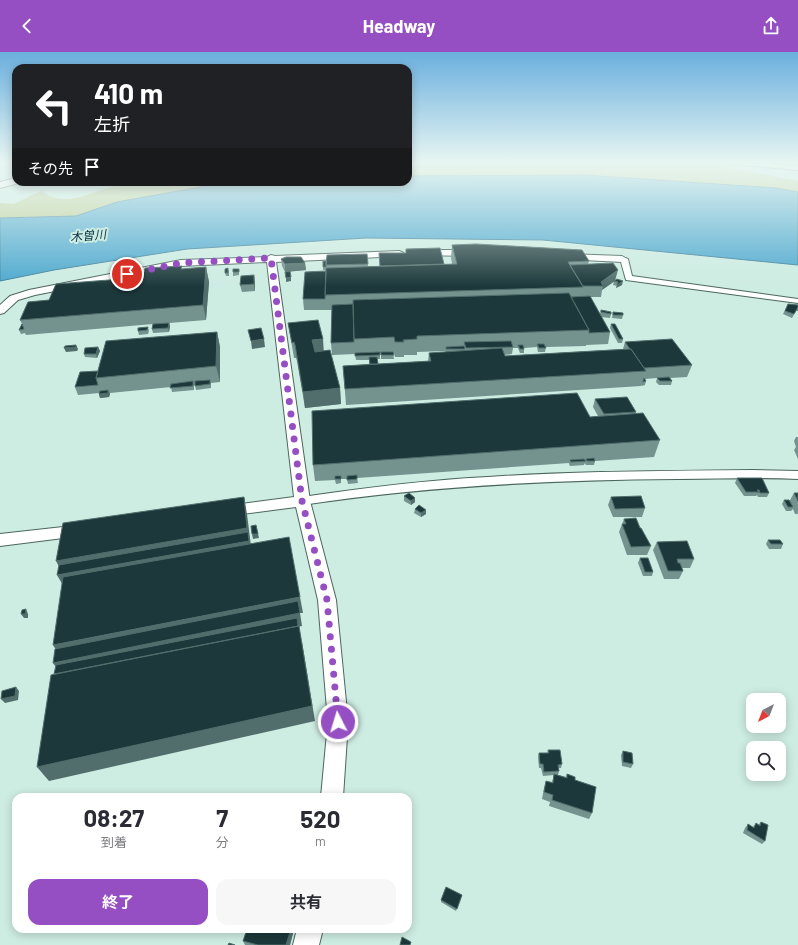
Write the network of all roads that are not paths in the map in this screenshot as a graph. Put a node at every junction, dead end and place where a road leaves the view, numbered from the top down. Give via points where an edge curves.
1 (479, 254) edge
2 (561, 256) edge
3 (271, 258) junction
4 (622, 259) joint
5 (798, 301) edge
6 (0, 311) edge
7 (798, 475) edge
8 (302, 501) junction
9 (212, 513) edge
10 (96, 530) edge
11 (0, 540) edge
12 (332, 793) edge
13 (309, 933) edge
14 (306, 945) edge

1 - 3 street
2 - 4 street
3 - 6 street via 169,264 28,293 14,298
3 - 8 street
4 - 5 street via 625,261 629,278
7 - 8 street via 590,475 370,490
8 - 9 street
8 - 12 street via 327,600 338,722
10 - 11 street
13 - 14 street

